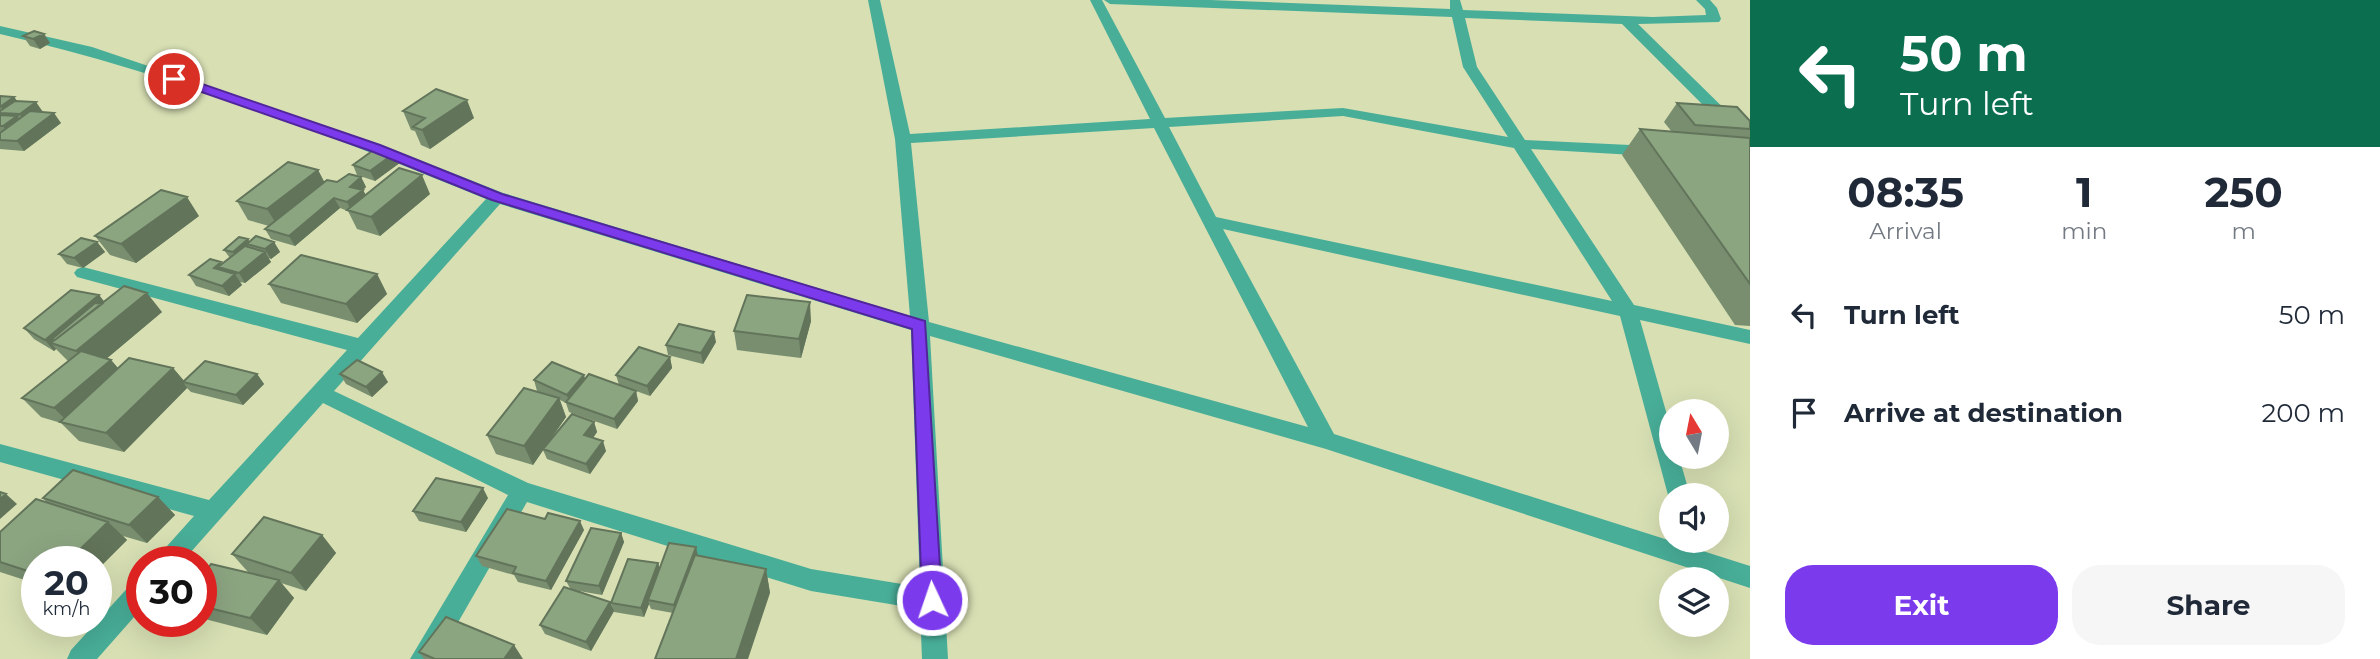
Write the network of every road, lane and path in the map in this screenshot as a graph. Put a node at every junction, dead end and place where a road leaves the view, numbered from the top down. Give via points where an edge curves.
1 (874, 0) edge
2 (1096, 0) edge
3 (1110, 0) edge
4 (1702, 0) edge
5 (1156, 1) edge
6 (1456, 7) edge
7 (1626, 20) junction
8 (0, 30) edge
9 (1160, 124) junction
10 (904, 139) junction
11 (1750, 143) edge
12 (1520, 145) junction
13 (1669, 152) edge
14 (497, 197) junction
15 (1210, 221) junction
16 (83, 273) dead end
17 (1628, 311) junction
18 (920, 326) junction
19 (1750, 337) edge
20 (361, 346) junction
21 (320, 393) junction
22 (1326, 440) junction
23 (0, 453) edge
24 (1676, 483) edge
25 (522, 491) junction
26 (213, 511) junction
27 (1659, 540) edge
28 (181, 546) edge
29 (1699, 553) edge
30 (1750, 577) edge
31 (932, 600) junction
32 (126, 608) edge
33 (80, 659) edge
34 (423, 659) edge
35 (935, 659) edge

1 - 10 street
2 - 9 street
3 - 5 street
4 - 7 street via 1714,19
5 - 6 street
6 - 7 street
6 - 12 street via 1470,67
7 - 11 street
8 - 14 street via 87,50 197,86 376,148
9 - 10 street
9 - 12 street via 1343,112
9 - 15 street
10 - 18 street
12 - 13 street
12 - 17 street
14 - 18 street
14 - 20 street
15 - 17 street
15 - 22 street
16 - 20 street
17 - 19 street
17 - 24 street
18 - 22 street
18 - 31 street
20 - 21 street
21 - 25 street
21 - 26 street
22 - 27 street
23 - 26 street
25 - 31 street via 811,580
25 - 34 street
26 - 28 street
29 - 30 street
31 - 35 street
32 - 33 street

